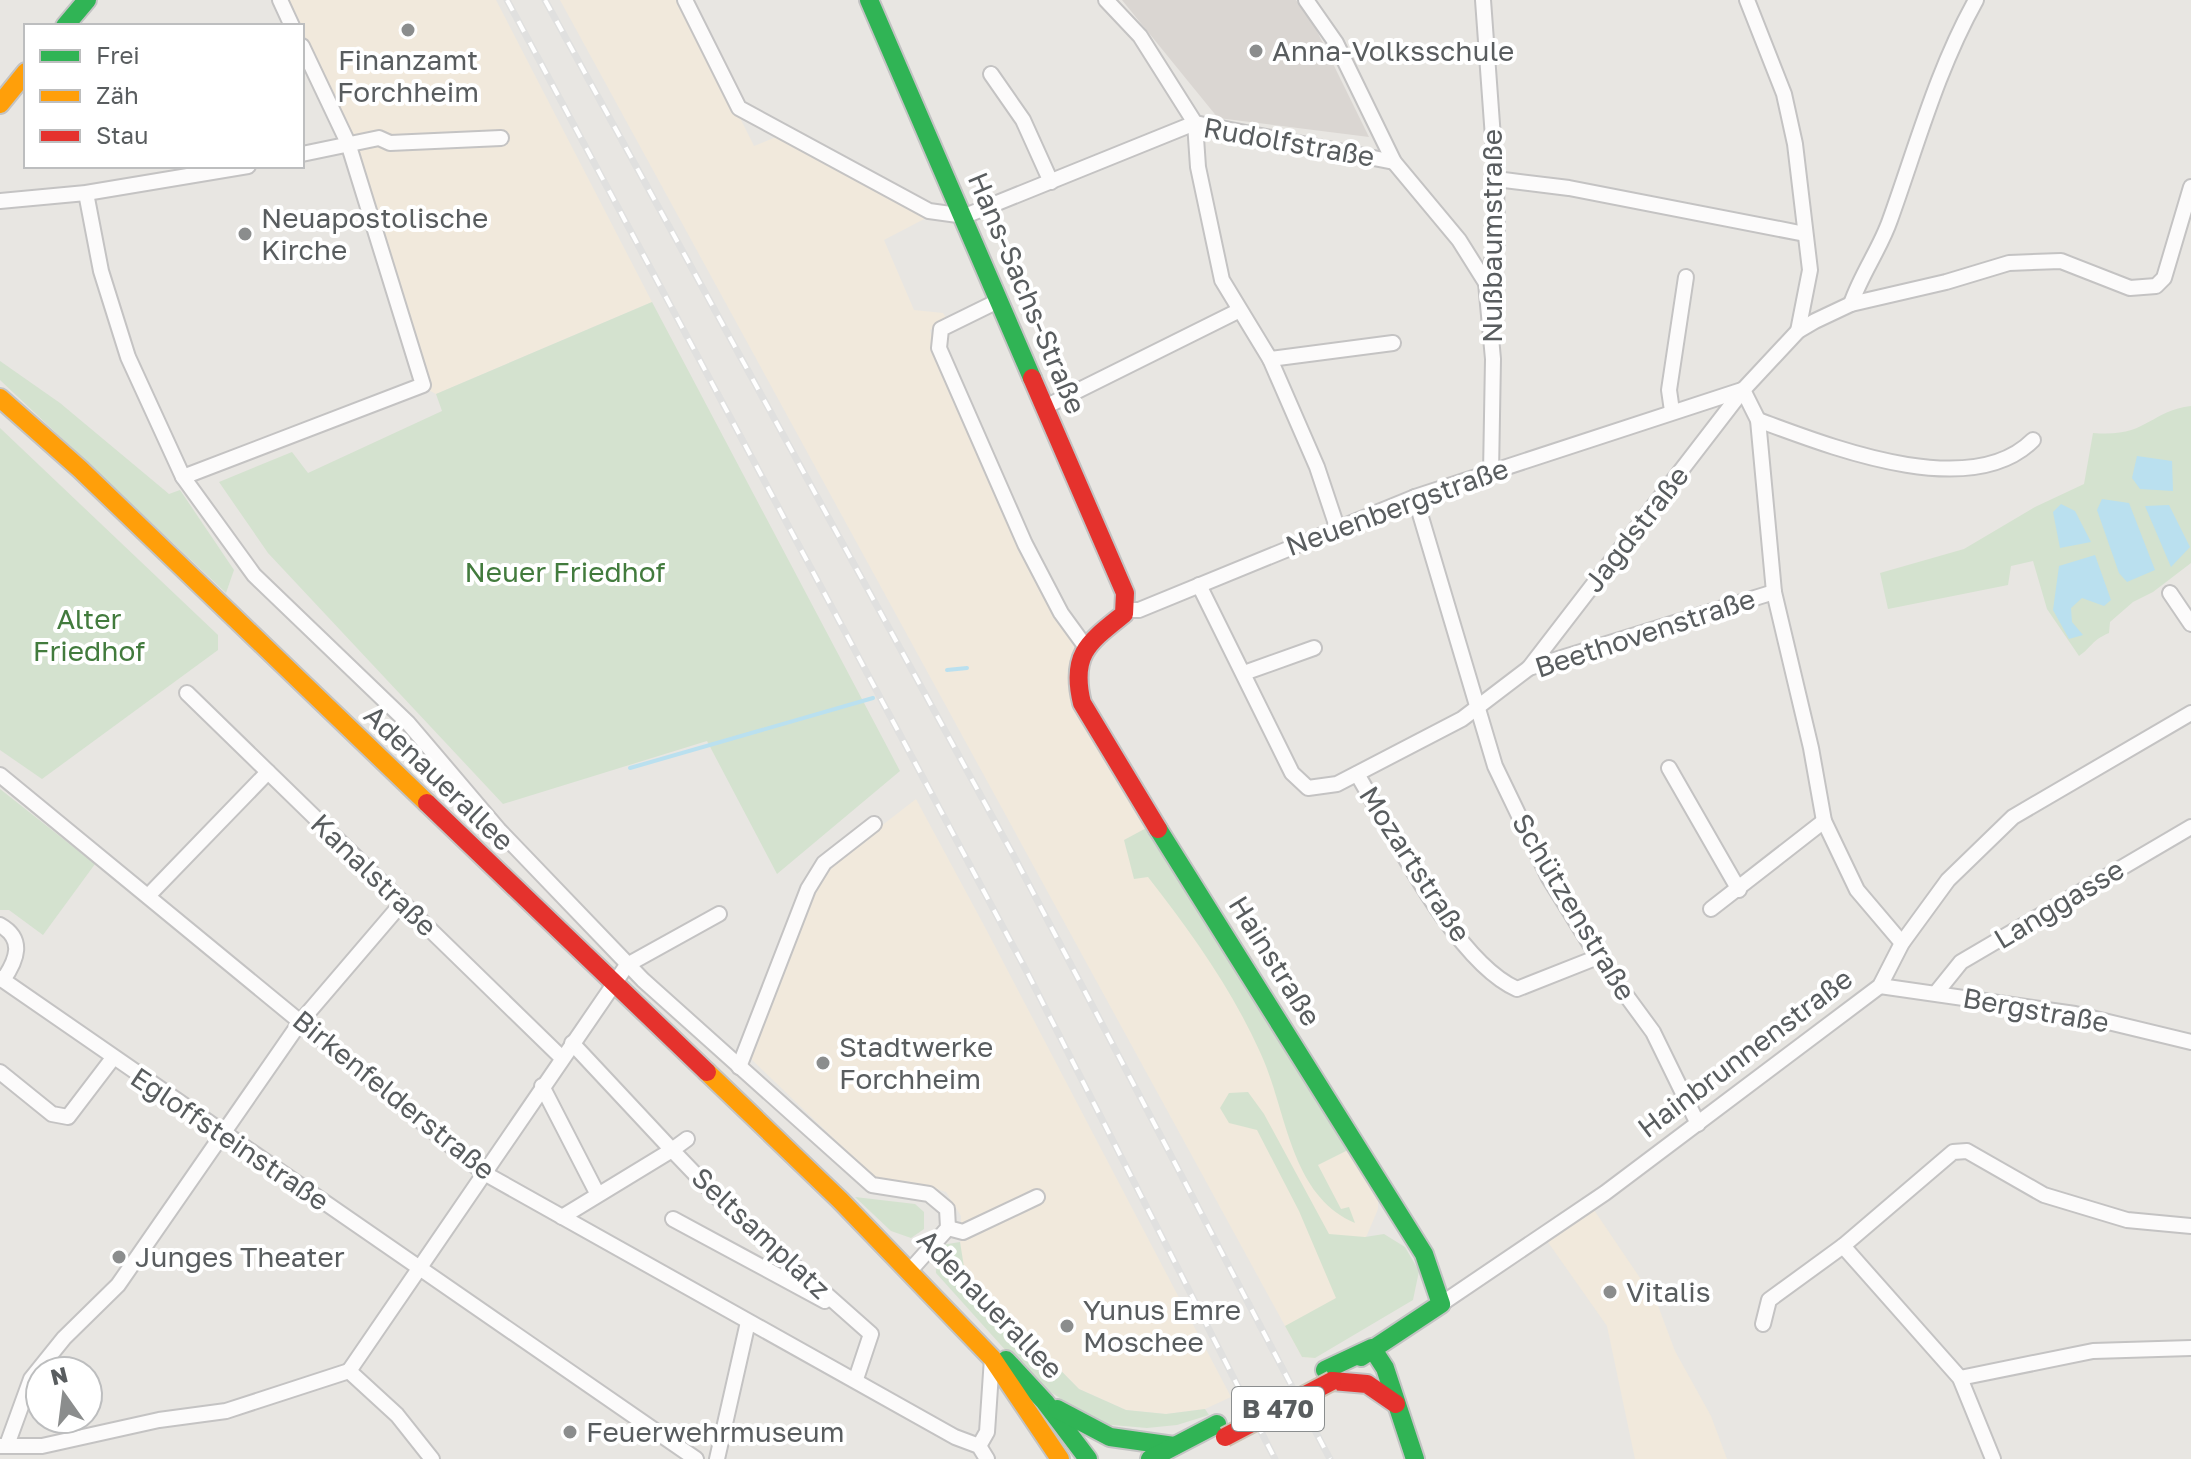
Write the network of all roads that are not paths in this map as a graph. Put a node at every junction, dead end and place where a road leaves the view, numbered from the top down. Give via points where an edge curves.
1 (87, 0) edge
2 (280, 0) edge
3 (685, 0) edge
4 (869, 0) edge
5 (1106, 0) edge
6 (1306, 0) edge
7 (1483, 0) edge
8 (1747, 0) edge
9 (1976, 0) edge
10 (67, 24) edge
11 (291, 24) edge
12 (304, 50) edge
13 (24, 74) edge
14 (991, 74) dead end
15 (0, 104) edge
16 (1195, 123) junction
17 (501, 138) dead end
18 (348, 143) junction
19 (304, 154) edge
20 (1394, 162) junction
21 (236, 168) edge
22 (1496, 179) junction
23 (1051, 182) junction
24 (2191, 187) edge
25 (86, 193) junction
26 (0, 201) edge
27 (965, 216) junction
28 (1805, 234) junction
29 (1686, 277) dead end
30 (1486, 283) junction
31 (998, 301) junction
32 (1851, 304) junction
33 (1238, 311) junction
34 (1798, 331) junction
35 (1393, 343) dead end
36 (1270, 359) junction
37 (1743, 390) junction
38 (0, 398) edge
39 (1045, 407) junction
40 (1672, 411) junction
41 (1758, 420) junction
42 (2033, 440) dead end
43 (1491, 473) junction
44 (183, 477) junction
45 (1415, 497) junction
46 (1337, 527) junction
47 (1199, 585) junction
48 (1774, 592) junction
49 (2170, 593) dead end
50 (1126, 610) junction
51 (2191, 624) edge
52 (1085, 646) junction
53 (1314, 648) dead end
54 (1529, 668) junction
55 (1244, 673) junction
56 (187, 693) dead end
57 (1478, 707) junction
58 (2191, 713) edge
59 (1669, 768) dead end
60 (268, 772) junction
61 (1357, 774) junction
62 (0, 775) edge
63 (1824, 821) junction
64 (874, 824) dead end
65 (2191, 827) edge
66 (1739, 890) junction
67 (148, 896) junction
68 (402, 903) junction
69 (1711, 909) dead end
70 (719, 914) dead end
71 (0, 925) edge
72 (1902, 943) junction
73 (1598, 957) junction
74 (627, 965) junction
75 (2, 979) edge
76 (613, 983) junction
77 (1880, 986) junction
78 (1936, 993) junction
79 (301, 1021) junction
80 (2191, 1042) edge
81 (572, 1043) junction
82 (561, 1057) junction
83 (113, 1058) junction
84 (739, 1067) junction
85 (0, 1072) edge
86 (542, 1086) junction
87 (1698, 1124) junction
88 (223, 1133) junction
89 (687, 1139) dead end
90 (672, 1150) junction
91 (484, 1173) junction
92 (597, 1193) junction
93 (1037, 1197) dead end
94 (840, 1200) junction
95 (562, 1217) junction
96 (673, 1219) dead end
97 (2191, 1226) edge
98 (948, 1228) junction
99 (1843, 1246) junction
100 (915, 1265) junction
101 (420, 1269) junction
102 (1441, 1304) junction
103 (851, 1315) junction
104 (748, 1322) junction
105 (1763, 1324) dead end
106 (1372, 1348) junction
107 (2191, 1348) edge
108 (992, 1358) junction
109 (349, 1371) junction
110 (1329, 1376) junction
111 (1960, 1378) junction
112 (856, 1379) junction
113 (1045, 1402) junction
114 (1396, 1404) junction
115 (3, 1446) edge
116 (1177, 1452) edge
117 (983, 1453) edge
118 (425, 1457) edge
119 (696, 1459) edge
120 (717, 1459) edge
121 (1060, 1459) edge
122 (1088, 1459) edge
123 (1150, 1459) edge
124 (1415, 1459) edge
125 (1993, 1459) edge

1 - 10 main road
2 - 11 street
3 - 27 street via 739,108 929,211
4 - 27 main road, Hans-Sachs-Straße
5 - 16 street via 1140,36
6 - 20 street via 1336,43
7 - 22 street, Nußbaumstraße
8 - 28 street via 1790,115
9 - 32 street via 1948,53 1889,224
12 - 18 street
13 - 15 main road
14 - 23 street via 1023,120
16 - 20 street, Rudolfstraße
16 - 23 street, Rudolfstraße
16 - 33 street via 1215,257
17 - 18 street
18 - 19 street
18 - 44 street via 423,385
20 - 30 street via 1459,240
21 - 25 street
22 - 28 street
22 - 30 street, Nußbaumstraße via 1497,242
23 - 27 street, Rudolfstraße
24 - 32 street via 2164,278 2156,286 2130,288 2061,261 2035,260
25 - 26 street
25 - 44 street via 101,271 128,357
27 - 31 main road, Hans-Sachs-Straße
28 - 34 street via 1810,270
29 - 40 street via 1669,390
30 - 43 street, Nußbaumstraße via 1493,359
31 - 39 main road, Hans-Sachs-Straße
31 - 52 street via 941,329 939,348 1025,544
32 - 34 street
33 - 36 street
33 - 39 street
34 - 37 street
35 - 36 street
36 - 46 street
37 - 40 street, Neuenbergstraße
37 - 41 street
37 - 54 street, Jagdstraße
38 - 76 main road, Adenauerallee
39 - 50 main road, Hans-Sachs-Straße via 1120,580
40 - 43 street, Neuenbergstraße
41 - 42 street via 1826,445 1918,467 1960,469 1994,463 2022,452
41 - 48 street
43 - 45 street, Neuenbergstraße
44 - 74 street via 254,575 408,723 499,830
45 - 46 street, Neuenbergstraße
45 - 57 street, Schützenstraße
46 - 47 street, Neuenbergstraße
47 - 50 street, Neuenbergstraße via 1139,610
47 - 55 street
48 - 54 street, Beethovenstraße
48 - 63 street
49 - 51 street
50 - 52 main road
52 - 102 main road, Hainstraße via 1077,686 1086,714 1424,1254
53 - 55 street
54 - 57 street, Beethovenstraße
55 - 61 street, Beethovenstraße via 1292,773 1308,788 1324,788
56 - 60 street, Kanalstraße
57 - 61 street, Beethovenstraße
57 - 73 street, Schützenstraße via 1511,804
58 - 72 street, Hainbrunnenstraße via 2013,817 1948,880
59 - 66 street
60 - 67 street
60 - 68 street, Kanalstraße
61 - 73 street, Mozartstraße via 1430,897 1500,982 1517,989
62 - 67 street, Birkenfelderstraße
63 - 66 street
63 - 72 street via 1857,890
64 - 84 street via 824,863 808,889
65 - 78 street, Langgasse via 1961,962
66 - 69 street
67 - 79 street, Birkenfelderstraße
68 - 79 street
68 - 82 street, Kanalstraße
70 - 74 street
71 - 75 street, Egloffsteinstraße via 12,931 17,944 16,962
72 - 77 street, Hainbrunnenstraße
73 - 87 street, Schützenstraße via 1653,1032
74 - 76 street
74 - 84 street
75 - 83 street, Egloffsteinstraße
76 - 81 street
76 - 94 main road, Adenauerallee
77 - 78 street, Bergstraße
77 - 87 street, Hainbrunnenstraße
78 - 80 street, Bergstraße via 2075,1014
79 - 88 street
79 - 91 street, Birkenfelderstraße
81 - 82 street
81 - 90 street, Seltsamplatz
82 - 86 street
83 - 85 street via 68,1117 52,1114
83 - 88 street, Egloffsteinstraße
84 - 98 street via 872,1185 929,1194 947,1209
86 - 91 street
86 - 92 street
87 - 102 street, Hainbrunnenstraße
88 - 101 street, Egloffsteinstraße
88 - 115 street via 118,1285 31,1379
89 - 90 street, Seltsamplatz
90 - 92 street, Seltsamplatz
90 - 103 street, Seltsamplatz via 721,1201
91 - 95 street, Birkenfelderstraße
91 - 101 street
92 - 95 street, Seltsamplatz
93 - 98 street via 963,1232
94 - 100 main road, Adenauerallee via 876,1224
94 - 108 main road, Adenauerallee
95 - 104 street, Birkenfelderstraße
96 - 103 street, Seltsamplatz
97 - 99 street via 2127,1220 2044,1195 1967,1151 1953,1152
98 - 100 street
99 - 105 street via 1769,1300
99 - 111 street
100 - 113 main road, Adenauerallee
101 - 109 street
101 - 119 street, Egloffsteinstraße
102 - 106 main road, Hainbrunnenstraße
103 - 112 street, Seltsamplatz via 871,1334
104 - 112 street, Birkenfelderstraße
104 - 120 street
106 - 110 main road, B 470
106 - 114 main road via 1385,1368
107 - 111 street via 2093,1351
108 - 117 street
108 - 121 main road, Adenauerallee
109 - 115 street via 226,1411 42,1446
109 - 118 street via 397,1415
110 - 114 main road, B 470 via 1362,1380
110 - 116 main road, B 470
111 - 125 street
112 - 117 street, Birkenfelderstraße
113 - 116 main road via 1110,1437
113 - 122 main road, Adenauerallee
114 - 124 main road
116 - 123 main road, B 470

